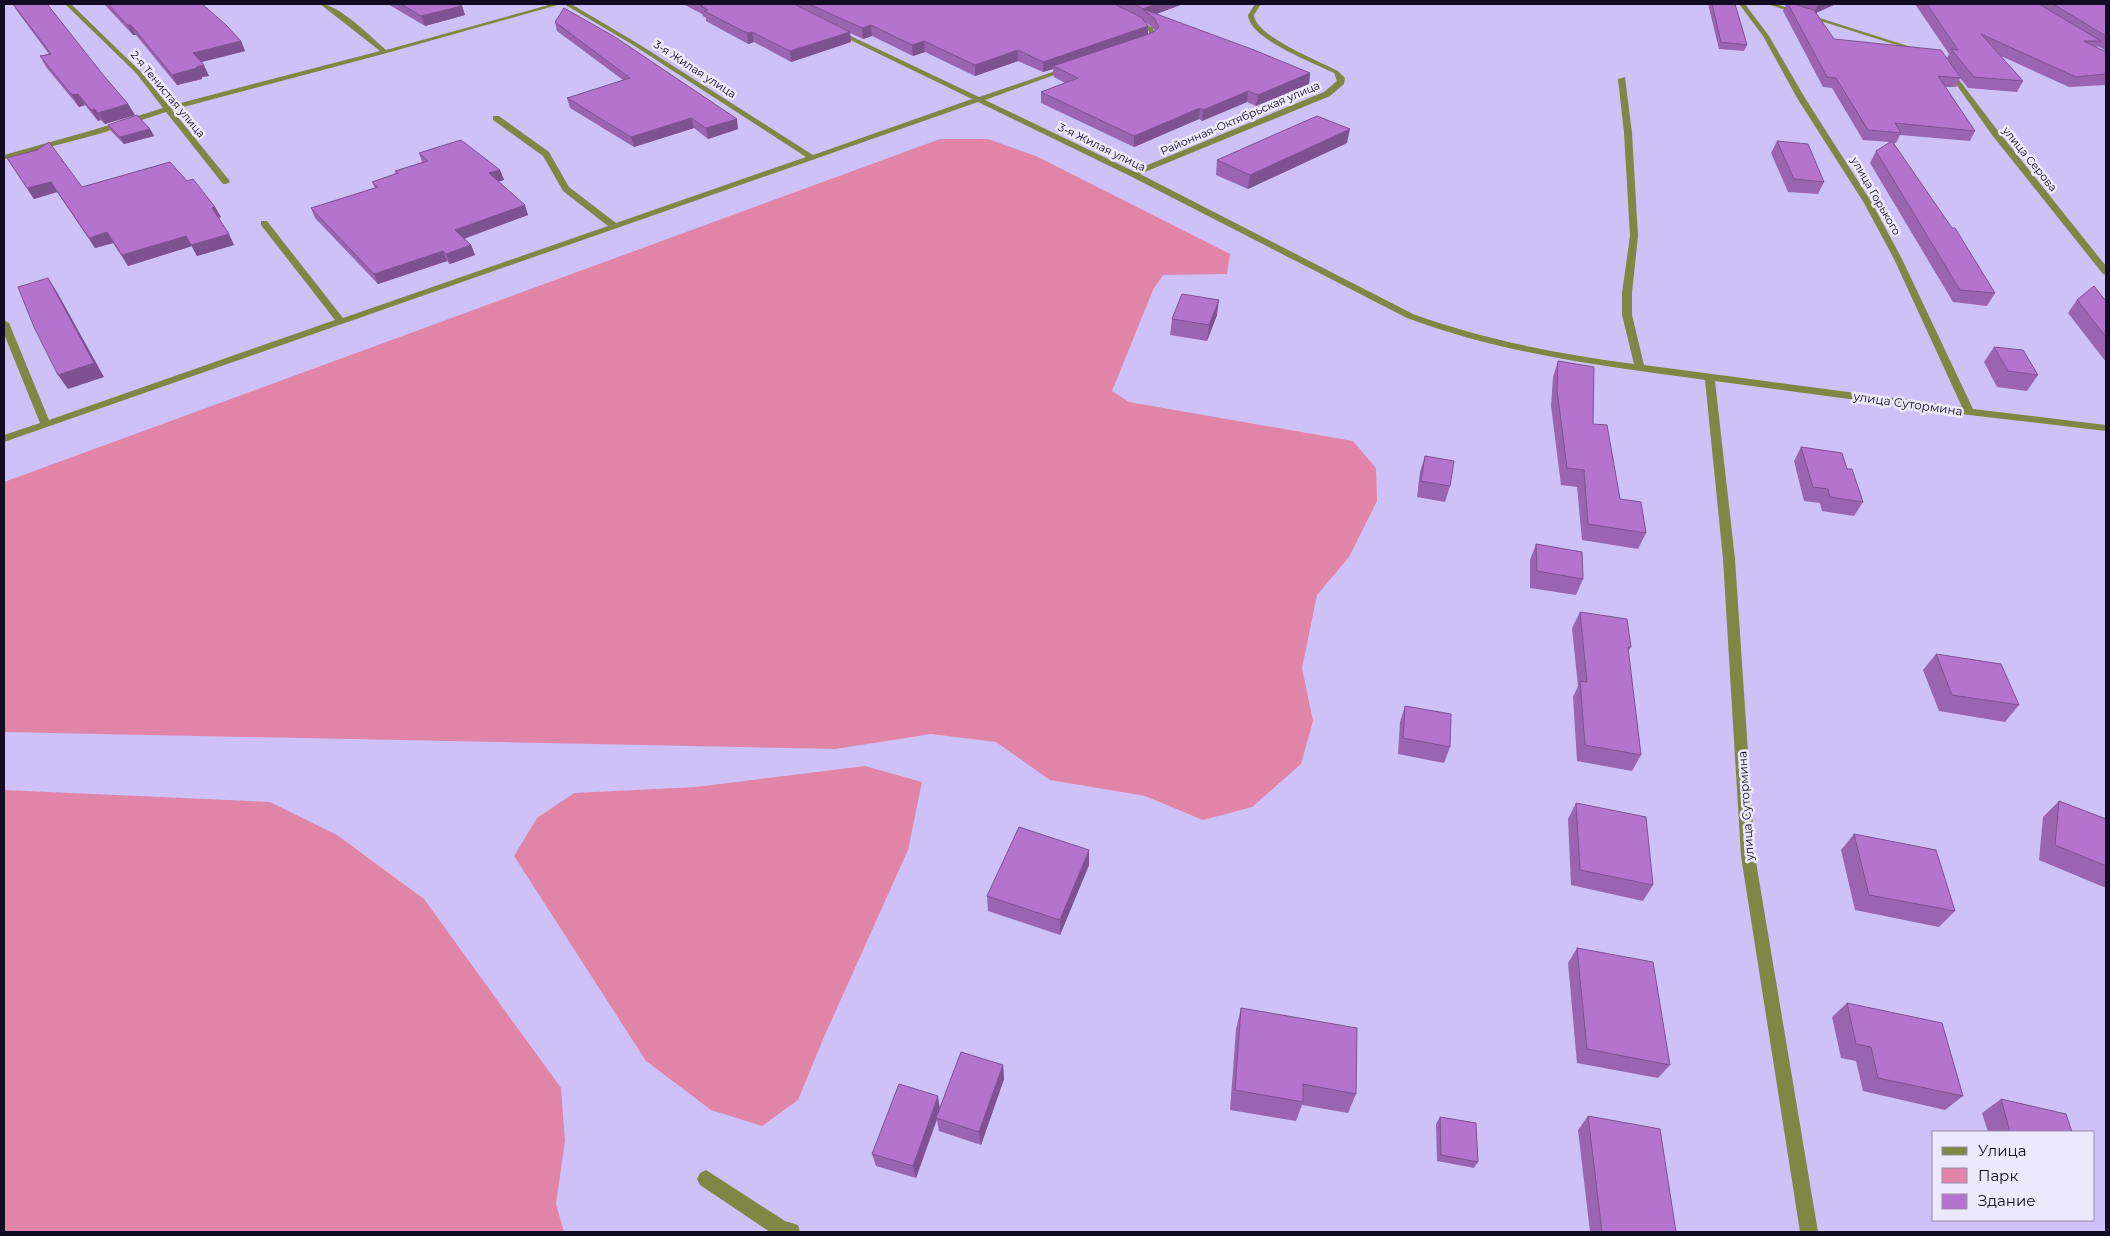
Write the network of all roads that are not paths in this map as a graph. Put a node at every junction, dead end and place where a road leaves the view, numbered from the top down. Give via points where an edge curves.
1 (68, 4) edge
2 (323, 4) edge
3 (558, 4) edge
4 (567, 4) edge
5 (1258, 4) edge
6 (1742, 4) edge
7 (1770, 4) edge
8 (1125, 16) edge
9 (826, 25) edge
10 (1134, 46) edge
11 (385, 52) junction
12 (1078, 64) edge
13 (1622, 79) dead end
14 (976, 99) junction
15 (168, 109) junction
16 (496, 118) dead end
17 (810, 156) junction
18 (4, 157) edge
19 (1133, 174) junction
20 (226, 182) dead end
21 (264, 223) dead end
22 (614, 226) junction
23 (2106, 272) edge
24 (1410, 316) joint
25 (341, 322) junction
26 (4, 323) edge
27 (1640, 368) junction
28 (1710, 377) junction
29 (1969, 412) junction
30 (46, 424) junction
31 (2106, 428) edge
32 (4, 438) edge
33 (706, 1179) dead end
34 (790, 1232) edge
35 (1809, 1232) edge

1 - 15 street, 2-я Тенистая улица via 138,72
2 - 11 street
3 - 11 street
4 - 17 street, 3-я Жилая улица
5 - 19 street, Районная-Октябрьская улица via 1251,10 1250,19 1254,25 1336,72 1341,82 1327,94
6 - 29 street, улица Горького via 1774,49 1868,204 1898,259
7 - 23 street, улица Серова via 1903,44 1941,60 1995,134
8 - 10 street via 1144,24 1154,36
9 - 14 street, 3-я Жилая улица
11 - 15 street
12 - 14 street
13 - 27 street via 1634,236 1627,315
14 - 17 street
14 - 19 street, 3-я Жилая улица
15 - 18 street
15 - 20 street, 2-я Тенистая улица
16 - 22 street via 546,154 566,189
17 - 22 street
19 - 24 street, 3-я Жилая улица
21 - 25 street
22 - 25 street
24 - 27 street, улица Сутормина via 1472,338 1517,349
25 - 30 street
26 - 30 street
27 - 28 street, улица Сутормина
28 - 29 street, улица Сутормина
28 - 35 street, улица Сутормина via 1729,560 1748,856
29 - 31 street, улица Сутормина
30 - 32 street
33 - 34 street

